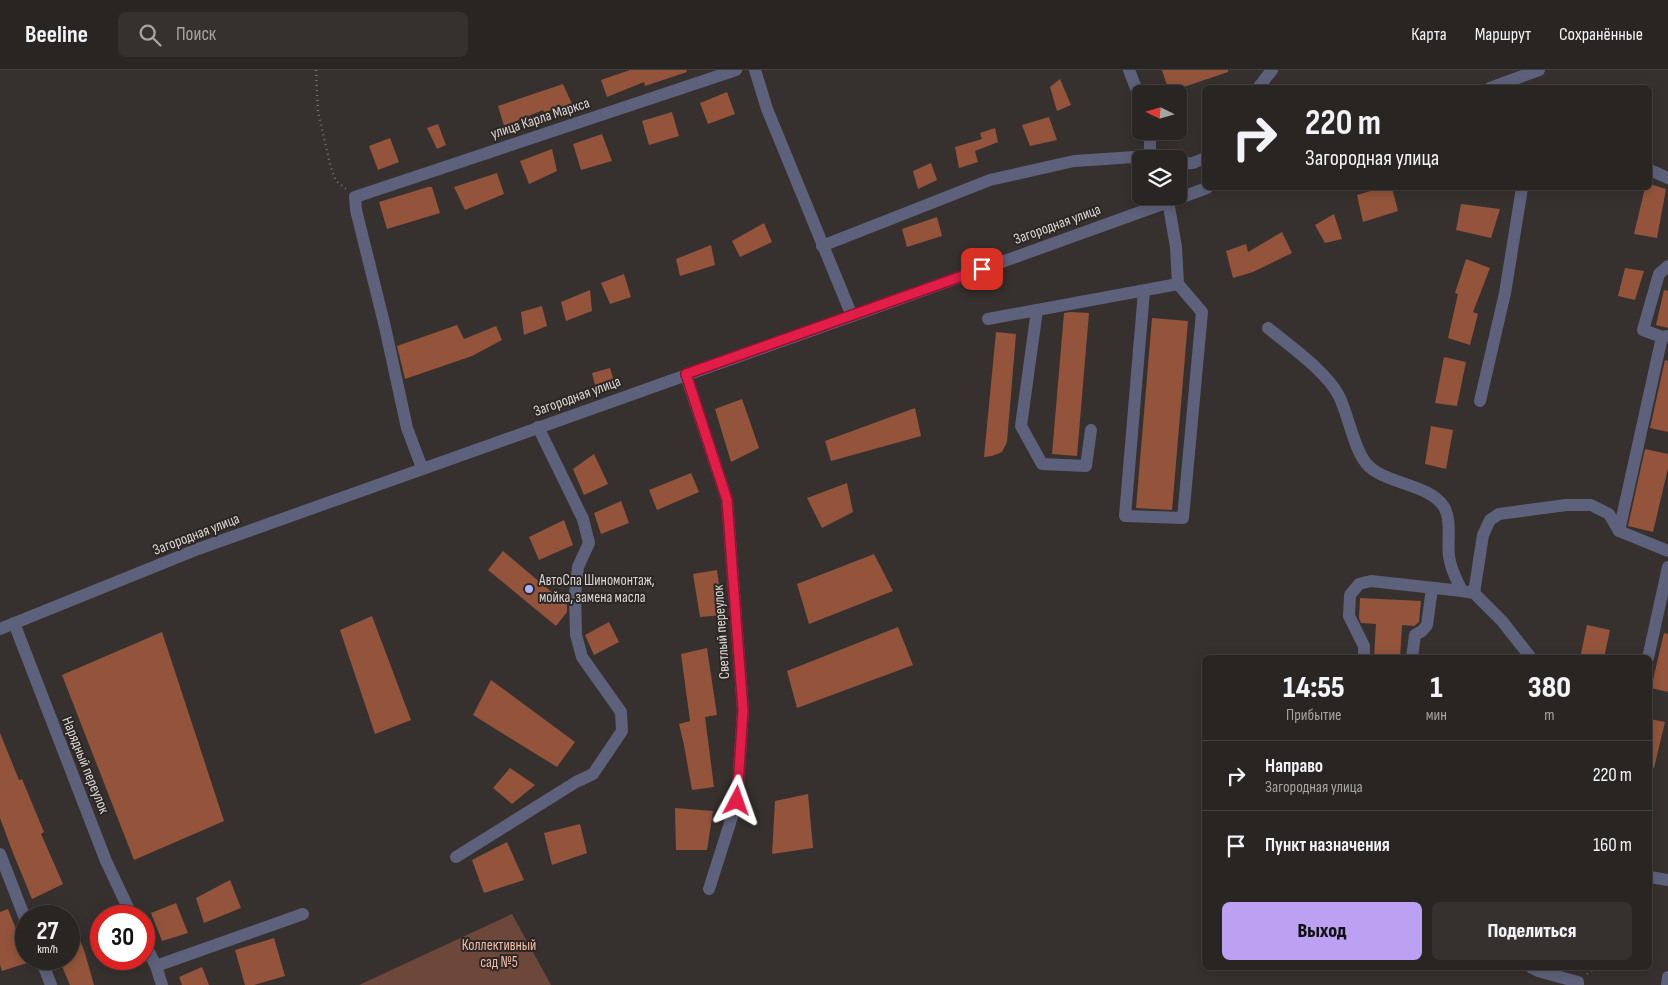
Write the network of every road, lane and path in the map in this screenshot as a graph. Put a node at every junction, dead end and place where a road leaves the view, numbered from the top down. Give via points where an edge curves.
1 (316, 70) edge
2 (736, 70) edge
3 (754, 70) edge
4 (1130, 70) edge
5 (1272, 70) edge
6 (1538, 70) edge
7 (1135, 85) edge
8 (1260, 85) edge
9 (1498, 85) edge
10 (1202, 152) edge
11 (1132, 159) edge
12 (1202, 159) edge
13 (1193, 162) junction
14 (1187, 163) edge
15 (1652, 171) edge
16 (1668, 178) edge
17 (1202, 190) edge
18 (1522, 190) edge
19 (1187, 195) edge
20 (355, 197) junction
21 (1157, 205) edge
22 (1169, 205) edge
23 (822, 246) junction
24 (1668, 266) edge
25 (1178, 284) junction
26 (1144, 290) junction
27 (1037, 310) junction
28 (852, 316) junction
29 (988, 319) dead end
30 (1268, 328) dead end
31 (1665, 336) edge
32 (686, 374) junction
33 (1480, 401) dead end
34 (538, 427) junction
35 (1091, 430) dead end
36 (422, 468) junction
37 (1619, 531) junction
38 (1668, 551) edge
39 (1668, 567) edge
40 (1432, 588) junction
41 (1468, 592) junction
42 (14, 623) junction
43 (0, 629) edge
44 (1364, 655) edge
45 (1412, 655) edge
46 (1529, 655) edge
47 (1649, 655) edge
48 (0, 854) edge
49 (456, 857) dead end
50 (1652, 877) edge
51 (4, 878) edge
52 (1668, 880) edge
53 (709, 889) dead end
54 (18, 905) edge
55 (127, 905) edge
56 (304, 914) dead end
57 (156, 966) joint
58 (45, 970) edge
59 (1536, 970) edge
60 (1668, 977) edge
61 (51, 985) edge
62 (162, 985) edge
63 (1578, 985) edge
64 (1667, 985) edge

1 - 20 path via 318,112 331,168 336,181
2 - 20 street, улица Карла Маркса
3 - 23 street via 766,109
4 - 7 street
5 - 8 street
6 - 9 street
10 - 13 street
11 - 23 street via 1074,161 990,180
12 - 13 street
13 - 14 street
15 - 16 street
17 - 19 street, Загородная улица
18 - 33 street via 1505,293
20 - 36 street via 407,428
21 - 28 street, Загородная улица
22 - 25 street
23 - 28 street
24 - 31 street via 1659,274 1643,330
25 - 26 street
25 - 26 street via 1202,312 1183,518 1125,516
26 - 27 street
27 - 29 street
27 - 35 street via 1021,426 1042,464 1086,466
28 - 32 street, Загородная улица
30 - 41 street via 1306,359 1338,395 1366,464 1380,474 1433,497 1445,508 1450,533 1449,556
31 - 37 street
32 - 34 street, Загородная улица
32 - 53 street, Светлый переулок via 727,500 743,710 737,801
34 - 36 street, Загородная улица
34 - 49 street via 583,518 589,543 578,567 576,635 582,657 621,712 622,732 593,774
36 - 42 street, Загородная улица via 198,549
37 - 38 street
37 - 41 street via 1609,514 1591,505 1566,504 1499,514 1490,520 1483,536
39 - 47 street
40 - 41 street
40 - 44 street via 1371,581 1359,584 1350,595 1349,616 1364,646
40 - 45 street via 1427,625 1414,635
41 - 46 street via 1502,621
42 - 43 street, Загородная улица
42 - 55 street, Нарядный переулок via 103,852
48 - 51 street
50 - 52 street
51 - 54 street
56 - 57 street
57 - 62 street
58 - 61 street
59 - 63 street via 1578,982
60 - 64 street

